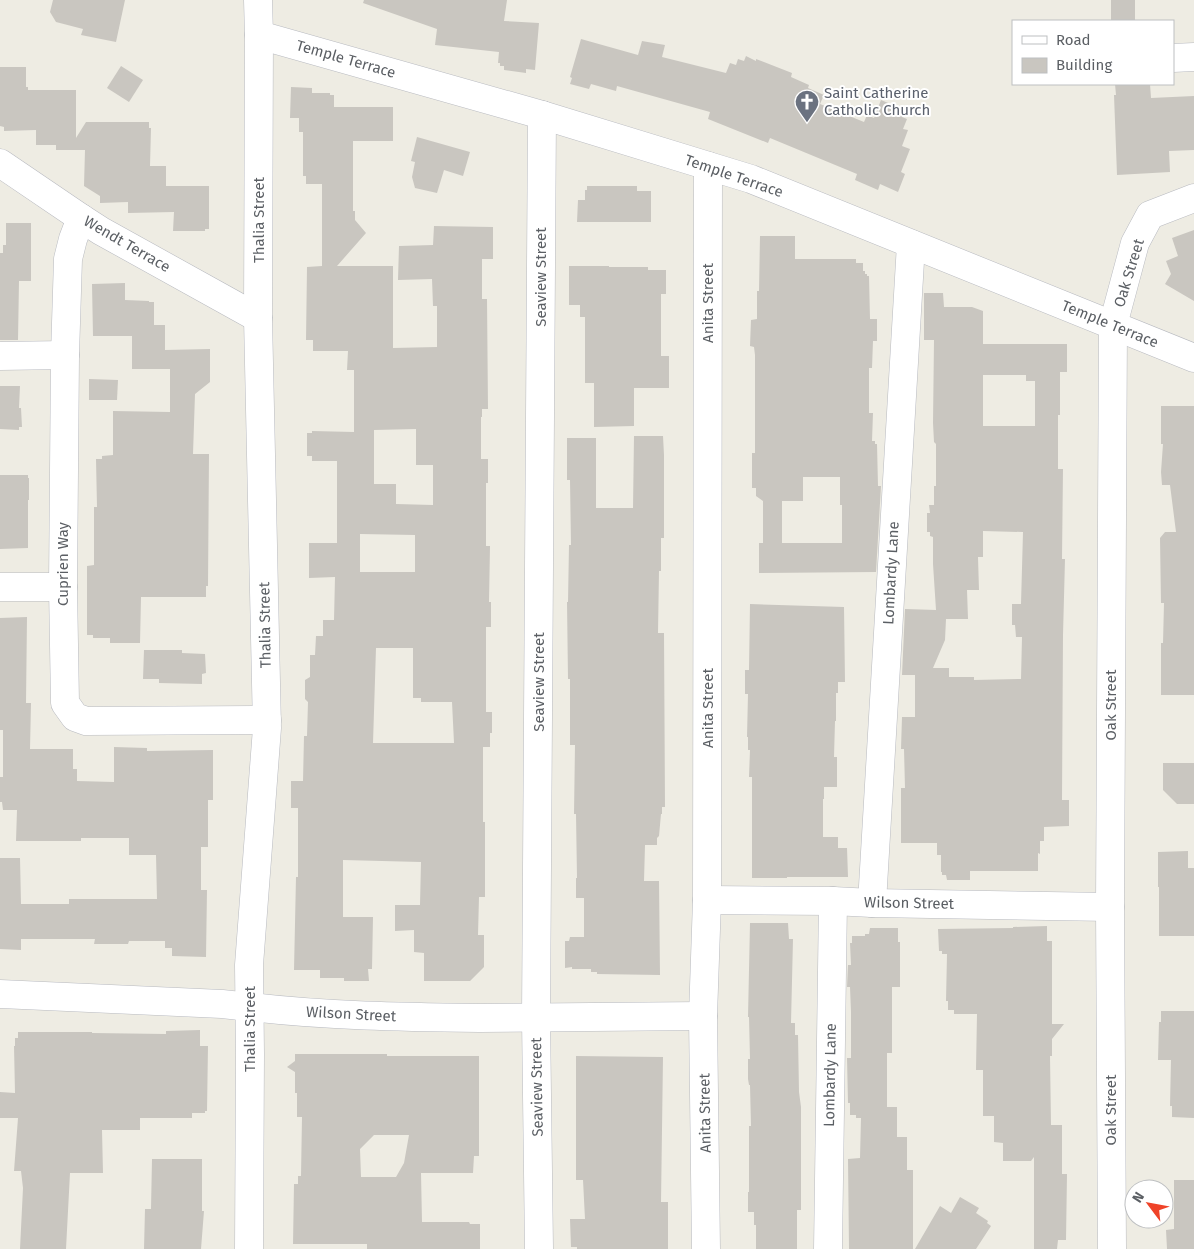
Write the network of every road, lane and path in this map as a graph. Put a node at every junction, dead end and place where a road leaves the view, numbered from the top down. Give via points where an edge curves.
1 (258, 0) edge
2 (259, 35) junction
3 (1194, 57) edge
4 (1174, 58) edge
5 (542, 115) junction
6 (0, 163) edge
7 (708, 166) junction
8 (1194, 198) edge
9 (81, 218) junction
10 (911, 244) junction
11 (258, 318) junction
12 (1114, 325) junction
13 (0, 356) edge
14 (65, 356) junction
15 (1194, 358) edge
16 (0, 587) edge
17 (63, 587) junction
18 (267, 720) junction
19 (707, 900) junction
20 (833, 901) junction
21 (872, 903) junction
22 (1110, 906) junction
23 (0, 994) edge
24 (250, 1007) junction
25 (704, 1016) junction
26 (536, 1018) junction
27 (249, 1249) edge
28 (539, 1249) edge
29 (706, 1249) edge
30 (828, 1249) edge
31 (1112, 1249) edge

1 - 2 street, Thalia Street
2 - 5 street, Temple Terrace
2 - 11 street, Thalia Street
3 - 4 street
5 - 7 street, Temple Terrace
5 - 26 street, Seaview Street
6 - 9 street, Wendt Terrace
7 - 10 street, Temple Terrace via 751,179
7 - 19 street, Anita Street
8 - 12 street, Oak Street via 1150,215 1135,243
9 - 11 street, Wendt Terrace
9 - 14 street, Cuprien Way via 68,259
10 - 12 street, Temple Terrace
10 - 21 street, Lombardy Lane
11 - 18 street, Thalia Street
12 - 15 street, Temple Terrace
12 - 22 street, Oak Street
13 - 14 street
14 - 17 street, Cuprien Way
16 - 17 street
17 - 18 street, Cuprien Way via 65,702 75,717 86,721
18 - 24 street, Thalia Street via 249,965
19 - 20 street, Wilson Street
19 - 25 street, Anita Street
20 - 21 street, Wilson Street
20 - 30 street, Lombardy Lane
21 - 22 street, Wilson Street
22 - 31 street, Oak Street
23 - 24 street, Wilson Street
24 - 26 street, Wilson Street via 400,1017
24 - 27 street, Thalia Street
25 - 26 street, Wilson Street
25 - 29 street, Anita Street
26 - 28 street, Seaview Street

